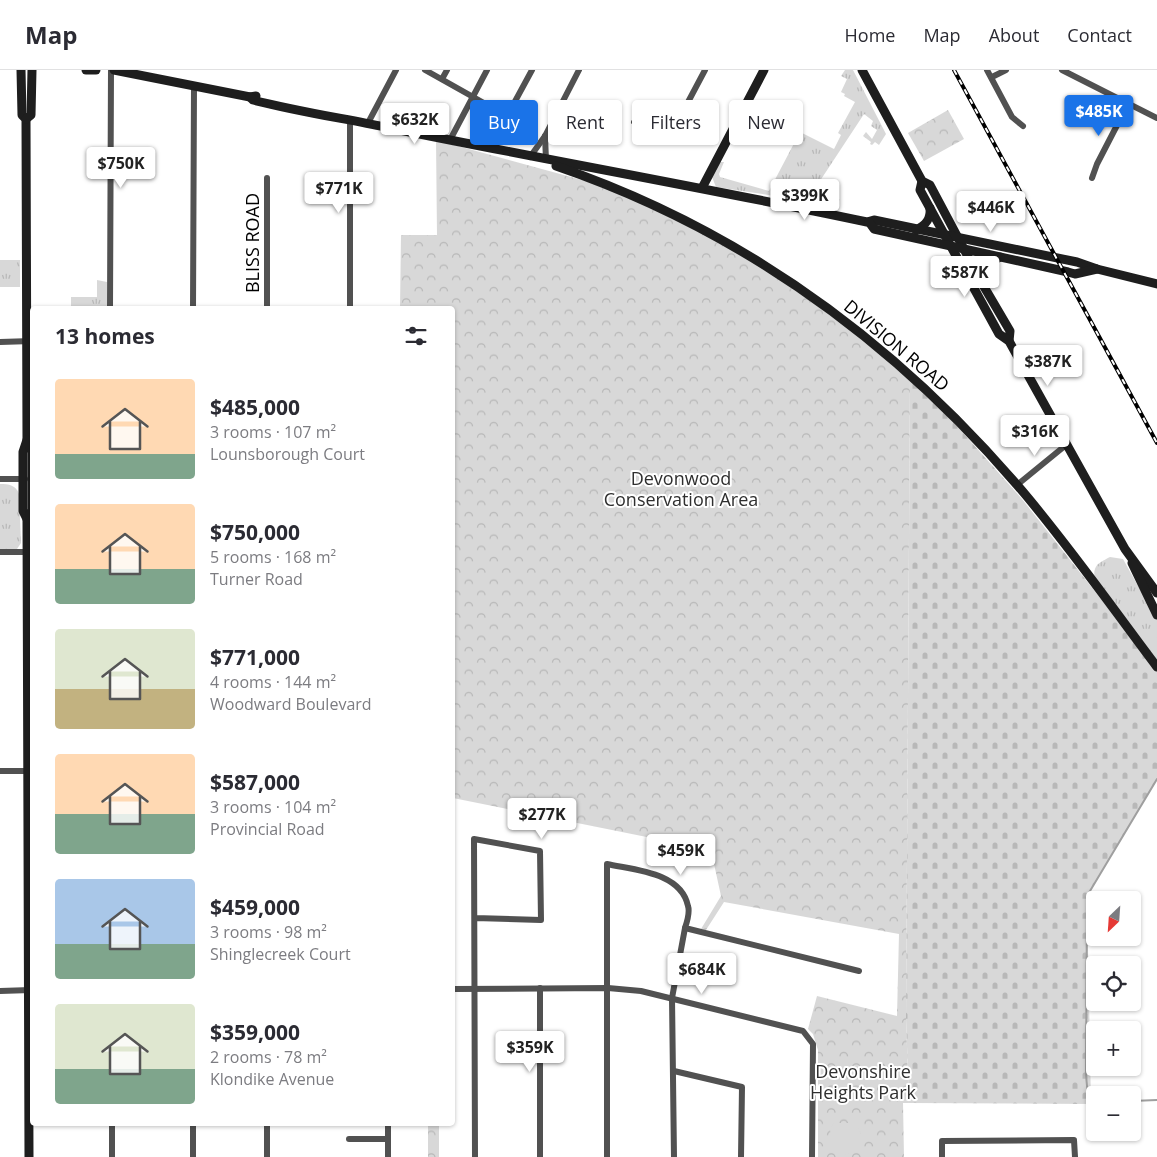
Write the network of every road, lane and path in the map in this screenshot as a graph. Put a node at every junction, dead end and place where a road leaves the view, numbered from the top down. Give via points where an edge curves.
1 (22, 70) edge
2 (32, 70) edge
3 (86, 70) edge
4 (96, 70) edge
5 (112, 70) edge
6 (396, 70) edge
7 (425, 70) edge
8 (447, 70) edge
9 (486, 70) edge
10 (532, 70) edge
11 (579, 70) edge
12 (695, 70) edge
13 (764, 70) edge
14 (862, 70) edge
15 (988, 70) edge
16 (1006, 70) edge
17 (1062, 70) edge
18 (704, 72) edge
19 (992, 77) junction
20 (442, 79) junction
21 (194, 86) junction
22 (473, 96) junction
23 (689, 100) edge
24 (1128, 104) junction
25 (1157, 118) edge
26 (26, 119) junction
27 (350, 120) junction
28 (368, 123) junction
29 (1023, 126) dead end
30 (545, 136) junction
31 (450, 140) junction
32 (530, 157) junction
33 (546, 160) junction
34 (268, 178) dead end
35 (1092, 178) dead end
36 (922, 181) junction
37 (702, 188) junction
38 (930, 207) junction
39 (869, 222) junction
40 (916, 230) junction
41 (944, 236) junction
42 (958, 239) junction
43 (950, 246) junction
44 (965, 250) junction
45 (1000, 257) junction
46 (1097, 269) junction
47 (1157, 284) edge
48 (983, 285) junction
49 (110, 306) edge
50 (193, 306) edge
51 (267, 306) edge
52 (350, 306) edge
53 (30, 341) edge
54 (1009, 341) junction
55 (0, 342) edge
56 (1066, 445) junction
57 (0, 479) edge
58 (27, 480) edge
59 (1017, 485) junction
60 (0, 552) edge
61 (30, 552) edge
62 (1128, 553) junction
63 (1157, 594) edge
64 (1157, 615) edge
65 (1157, 667) edge
66 (0, 771) edge
67 (30, 771) edge
68 (475, 918) junction
69 (685, 928) junction
70 (859, 971) dead end
71 (540, 988) junction
72 (608, 988) junction
73 (455, 989) edge
74 (474, 989) junction
75 (30, 990) edge
76 (0, 991) edge
77 (672, 998) junction
78 (674, 1070) junction
79 (30, 1074) edge
80 (112, 1126) edge
81 (193, 1126) edge
82 (267, 1126) edge
83 (388, 1126) edge
84 (349, 1139) dead end
85 (388, 1139) junction
86 (29, 1157) edge
87 (112, 1157) edge
88 (193, 1157) edge
89 (267, 1157) edge
90 (388, 1157) edge
91 (474, 1157) edge
92 (540, 1157) edge
93 (608, 1157) edge
94 (674, 1157) edge
95 (741, 1157) edge
96 (812, 1157) edge
97 (942, 1157) edge
98 (1075, 1157) edge

1 - 26 main road via 22,115
2 - 26 main road via 31,115
3 - 4 main road
5 - 21 main road
5 - 49 street
6 - 28 street
7 - 20 street
8 - 20 street
9 - 22 street
10 - 22 street via 507,116
11 - 30 street
12 - 18 street
13 - 37 main road
14 - 36 main road
15 - 19 street
16 - 19 street
17 - 24 street
18 - 23 street
19 - 29 street via 1012,117
20 - 22 street
21 - 27 main road via 300,106
21 - 50 street
22 - 31 street
24 - 25 street
24 - 35 street
26 - 53 main road
27 - 28 main road
27 - 52 street
28 - 31 main road
30 - 32 street
30 - 33 street
31 - 32 main road
32 - 33 main road
32 - 59 main road, DIVISION ROAD via 625,191 688,220 811,295 905,368
33 - 37 main road
34 - 51 street, BLISS ROAD
36 - 38 main road via 920,190
36 - 42 main road via 930,185
37 - 39 main road
38 - 40 main road via 931,215 924,226
38 - 41 main road
39 - 40 main road via 874,220
39 - 43 main road via 874,229
40 - 41 main road
41 - 42 main road
41 - 43 main road
42 - 44 main road
42 - 46 main road via 1077,262
43 - 44 main road
43 - 54 main road via 1000,334
44 - 45 main road
44 - 48 main road
45 - 46 main road via 1076,274
45 - 48 main road via 992,260 985,270
46 - 47 main road
48 - 54 main road via 1010,331
53 - 55 street
53 - 58 main road via 27,440 23,452
54 - 56 main road
56 - 59 street
56 - 62 main road
57 - 58 street
58 - 61 main road via 23,511 27,518
59 - 65 main road, DIVISION ROAD
60 - 61 street
61 - 67 main road
62 - 63 main road
62 - 64 main road
66 - 67 street
68 - 68 street via 541,920 540,851 474,839
68 - 74 street
69 - 70 street
69 - 72 street via 689,908 676,885 657,874 607,864
69 - 77 street
71 - 72 street
71 - 74 street
71 - 92 street
72 - 77 street
72 - 93 street
73 - 74 street
74 - 91 street
75 - 76 street
77 - 78 street
77 - 96 street via 803,1030 813,1044
78 - 94 street
78 - 95 street via 742,1087
79 - 86 main road
80 - 87 street
81 - 88 street
82 - 89 street
83 - 85 street
84 - 85 street
85 - 90 street
97 - 98 street via 942,1141 1074,1140

